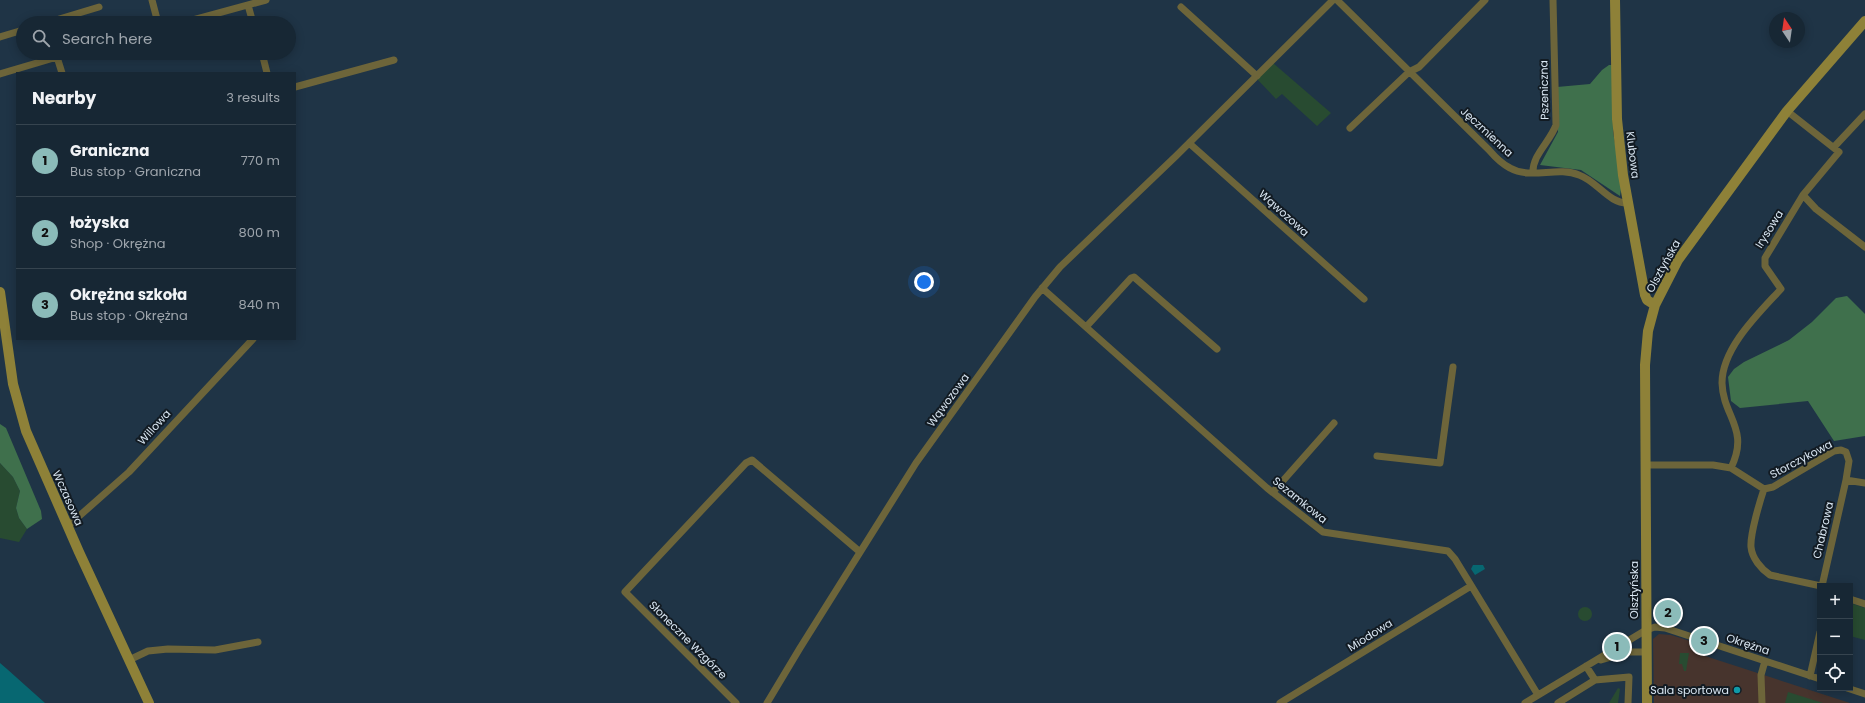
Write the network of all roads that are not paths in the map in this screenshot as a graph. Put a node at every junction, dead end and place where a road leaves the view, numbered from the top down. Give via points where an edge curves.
1 (152, 0) edge
2 (266, 0) edge
3 (1333, 0) edge
4 (1337, 0) edge
5 (1485, 0) edge
6 (1553, 0) edge
7 (1615, 0) edge
8 (248, 5) junction
9 (99, 7) dead end
10 (1181, 8) dead end
11 (69, 16) edge
12 (156, 16) edge
13 (208, 16) edge
14 (251, 16) edge
15 (1865, 21) edge
16 (16, 32) edge
17 (0, 37) edge
18 (47, 60) edge
19 (58, 60) edge
20 (264, 60) edge
21 (394, 60) dead end
22 (62, 72) edge
23 (267, 72) edge
24 (1409, 72) junction
25 (0, 74) edge
26 (1257, 76) junction
27 (296, 87) edge
28 (1787, 111) junction
29 (1865, 114) edge
30 (1350, 128) dead end
31 (1189, 143) junction
32 (1834, 147) junction
33 (1533, 173) junction
34 (1803, 195) junction
35 (1628, 203) junction
36 (1865, 247) edge
37 (1042, 288) junction
38 (0, 292) edge
39 (1364, 299) dead end
40 (1655, 305) junction
41 (1086, 327) junction
42 (253, 340) edge
43 (1217, 349) dead end
44 (1453, 367) dead end
45 (1334, 423) dead end
46 (1378, 456) dead end
47 (1645, 465) junction
48 (1731, 468) junction
49 (1846, 480) junction
50 (1865, 483) edge
51 (1764, 488) junction
52 (1273, 492) junction
53 (68, 526) junction
54 (860, 552) junction
55 (1822, 583) edge
56 (1817, 585) edge
57 (1471, 586) junction
58 (1853, 600) edge
59 (1865, 604) edge
60 (1646, 630) junction
61 (258, 642) dead end
62 (1817, 645) edge
63 (1646, 652) junction
64 (129, 660) junction
65 (1764, 661) junction
66 (1588, 664) junction
67 (1810, 676) junction
68 (1817, 678) edge
69 (1595, 680) junction
70 (1853, 690) edge
71 (1865, 694) edge
72 (1538, 695) junction
73 (149, 703) edge
74 (736, 703) edge
75 (767, 703) edge
76 (1280, 703) edge
77 (1525, 703) edge
78 (1558, 703) edge
79 (1628, 703) edge
80 (1647, 703) edge
81 (1762, 703) edge

1 - 12 street
2 - 8 street
3 - 26 street, Wąwozowa
4 - 24 street, Jęczmienna
5 - 24 street via 1419,66
6 - 33 street, Pszeniczna via 1556,125 1533,165
7 - 35 street, Klubowa via 1617,119
8 - 13 street
8 - 14 street
9 - 11 street
10 - 26 street
15 - 28 street, Olsztyńska
16 - 17 street
18 - 25 street
19 - 22 street
20 - 23 street
21 - 27 street
24 - 30 street
24 - 33 street, Jęczmienna via 1499,160 1520,172
26 - 31 street, Wąwozowa
28 - 32 street
28 - 40 street, Olsztyńska via 1678,260
29 - 32 street
31 - 37 street, Wąwozowa via 1060,267
31 - 39 street, Wąwozowa
32 - 34 street, Irysowa via 1839,152
33 - 35 street, Jęczmienna via 1566,172 1580,175 1597,184 1614,200
34 - 36 street via 1816,209
34 - 48 street, Irysowa via 1765,258 1765,266 1781,289 1743,332 1725,362 1722,382 1724,398 1738,433 1738,444
35 - 40 street, Klubowa via 1645,295 1647,300
37 - 41 street, Sezamkowa
37 - 54 street, Wąwozowa via 916,463
38 - 53 street, Wczasowa via 18,407 34,453
40 - 47 street, Olsztyńska via 1648,331 1645,365
41 - 43 street via 1134,277
41 - 52 street, Sezamkowa
42 - 53 street, Willowa via 129,472
44 - 46 street via 1440,464
45 - 52 street
47 - 48 street via 1713,465
47 - 60 street, Olsztyńska
48 - 51 street
49 - 50 street
49 - 51 street, Storczykowa via 1848,456 1841,450 1834,451 1773,487
49 - 55 street, Chabrowa
51 - 56 street, Storczykowa via 1759,501 1751,546 1753,556 1770,575
52 - 57 street, Sezamkowa via 1323,532 1448,551 1455,558
53 - 64 street, Wczasowa
54 - 74 street, Słoneczne Wzgórze via 752,460 746,462 625,592
54 - 75 street, Wąwozowa
57 - 72 street, Sezamkowa
57 - 76 street, Miodowa
58 - 59 street
60 - 63 street, Olsztyńska
60 - 65 street, Okrężna via 1655,627 1665,628
60 - 66 street
61 - 64 street via 215,650 155,650
62 - 67 street
63 - 66 street via 1629,652
63 - 80 street, Olsztyńska
64 - 73 street, Wczasowa
65 - 67 street, Okrężna
65 - 81 street via 1760,675
66 - 69 street
66 - 72 street
67 - 68 street, Okrężna
69 - 78 street
69 - 79 street via 1629,677
70 - 71 street
72 - 77 street

